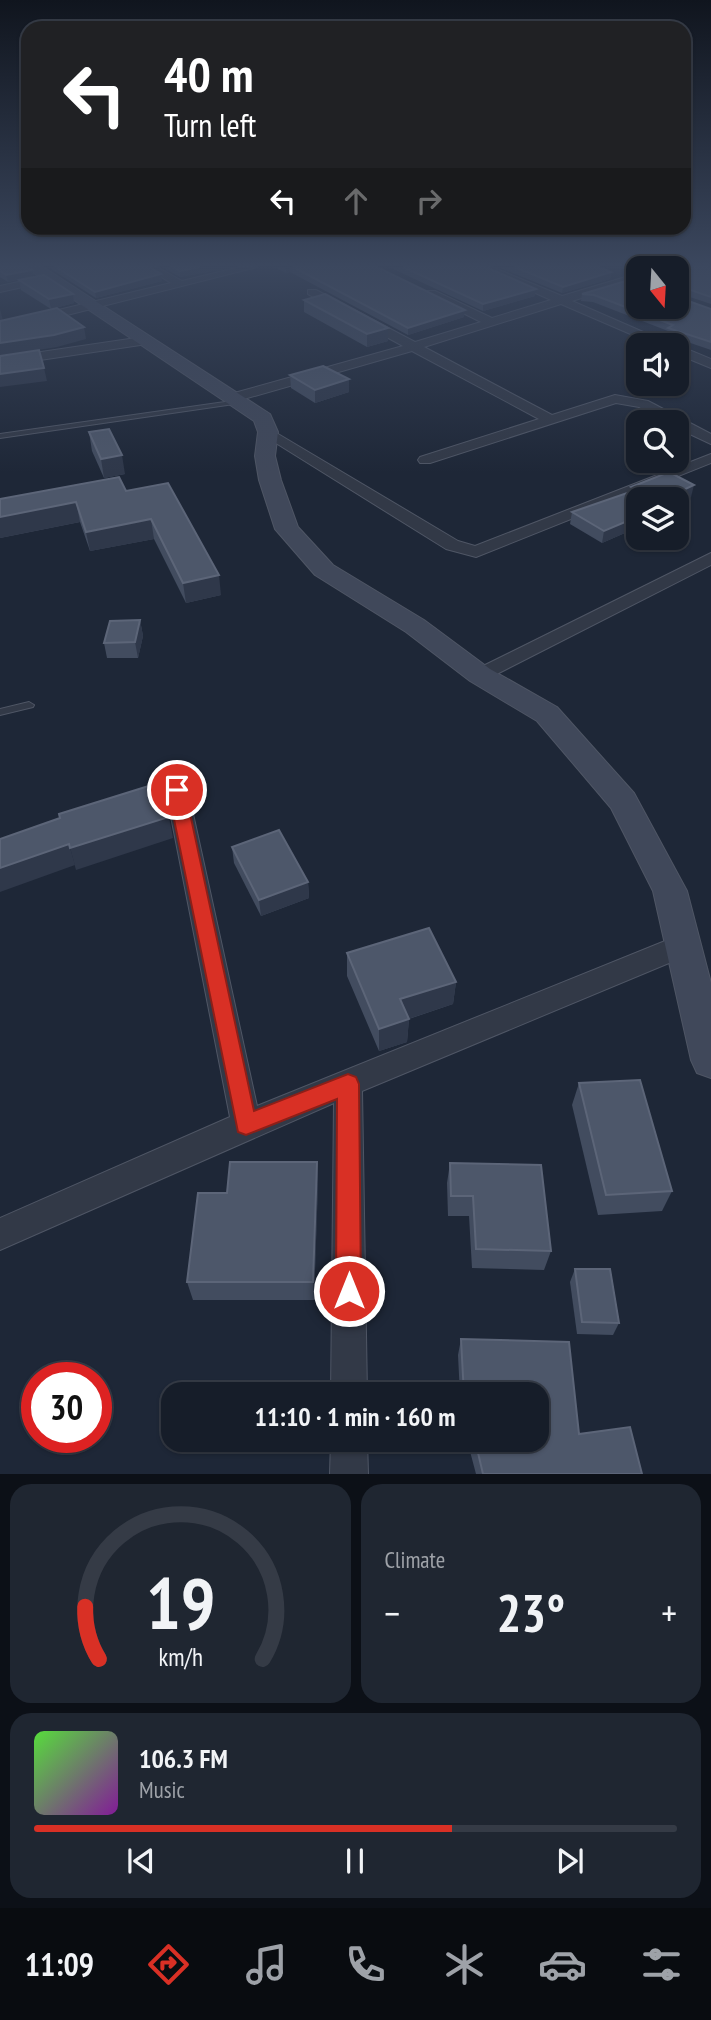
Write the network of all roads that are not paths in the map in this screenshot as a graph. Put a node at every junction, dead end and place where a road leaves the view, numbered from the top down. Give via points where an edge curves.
1 (136, 336) edge
2 (398, 336) edge
3 (446, 336) edge
4 (143, 341) junction
5 (416, 345) junction
6 (689, 354) edge
7 (0, 362) edge
8 (711, 364) edge
9 (235, 400) junction
10 (654, 410) edge
11 (550, 419) junction
12 (689, 428) edge
13 (268, 432) junction
14 (0, 436) edge
15 (711, 440) edge
16 (711, 458) edge
17 (425, 460) dead end
18 (711, 558) edge
19 (480, 675) junction
20 (29, 705) dead end
21 (0, 712) edge
22 (177, 790) dead end
23 (684, 945) junction
24 (711, 1060) edge
25 (348, 1084) junction
26 (246, 1125) junction
27 (0, 1234) edge
28 (349, 1382) edge
29 (349, 1452) edge
30 (349, 1474) edge

1 - 4 main road
2 - 5 street
3 - 5 street
4 - 7 street
4 - 9 main road
5 - 9 street
5 - 11 street
6 - 8 street
9 - 13 main road via 263,418
9 - 14 lane
10 - 11 street via 615,399
11 - 17 street
12 - 15 street
13 - 16 street via 452,545 476,552
13 - 19 main road via 265,456 287,529 324,570 415,626
18 - 19 street
19 - 23 main road via 547,715 623,801 670,891
20 - 21 lane
22 - 26 street
23 - 24 main road
23 - 25 street
25 - 26 street
25 - 28 street
26 - 27 street
29 - 30 street

